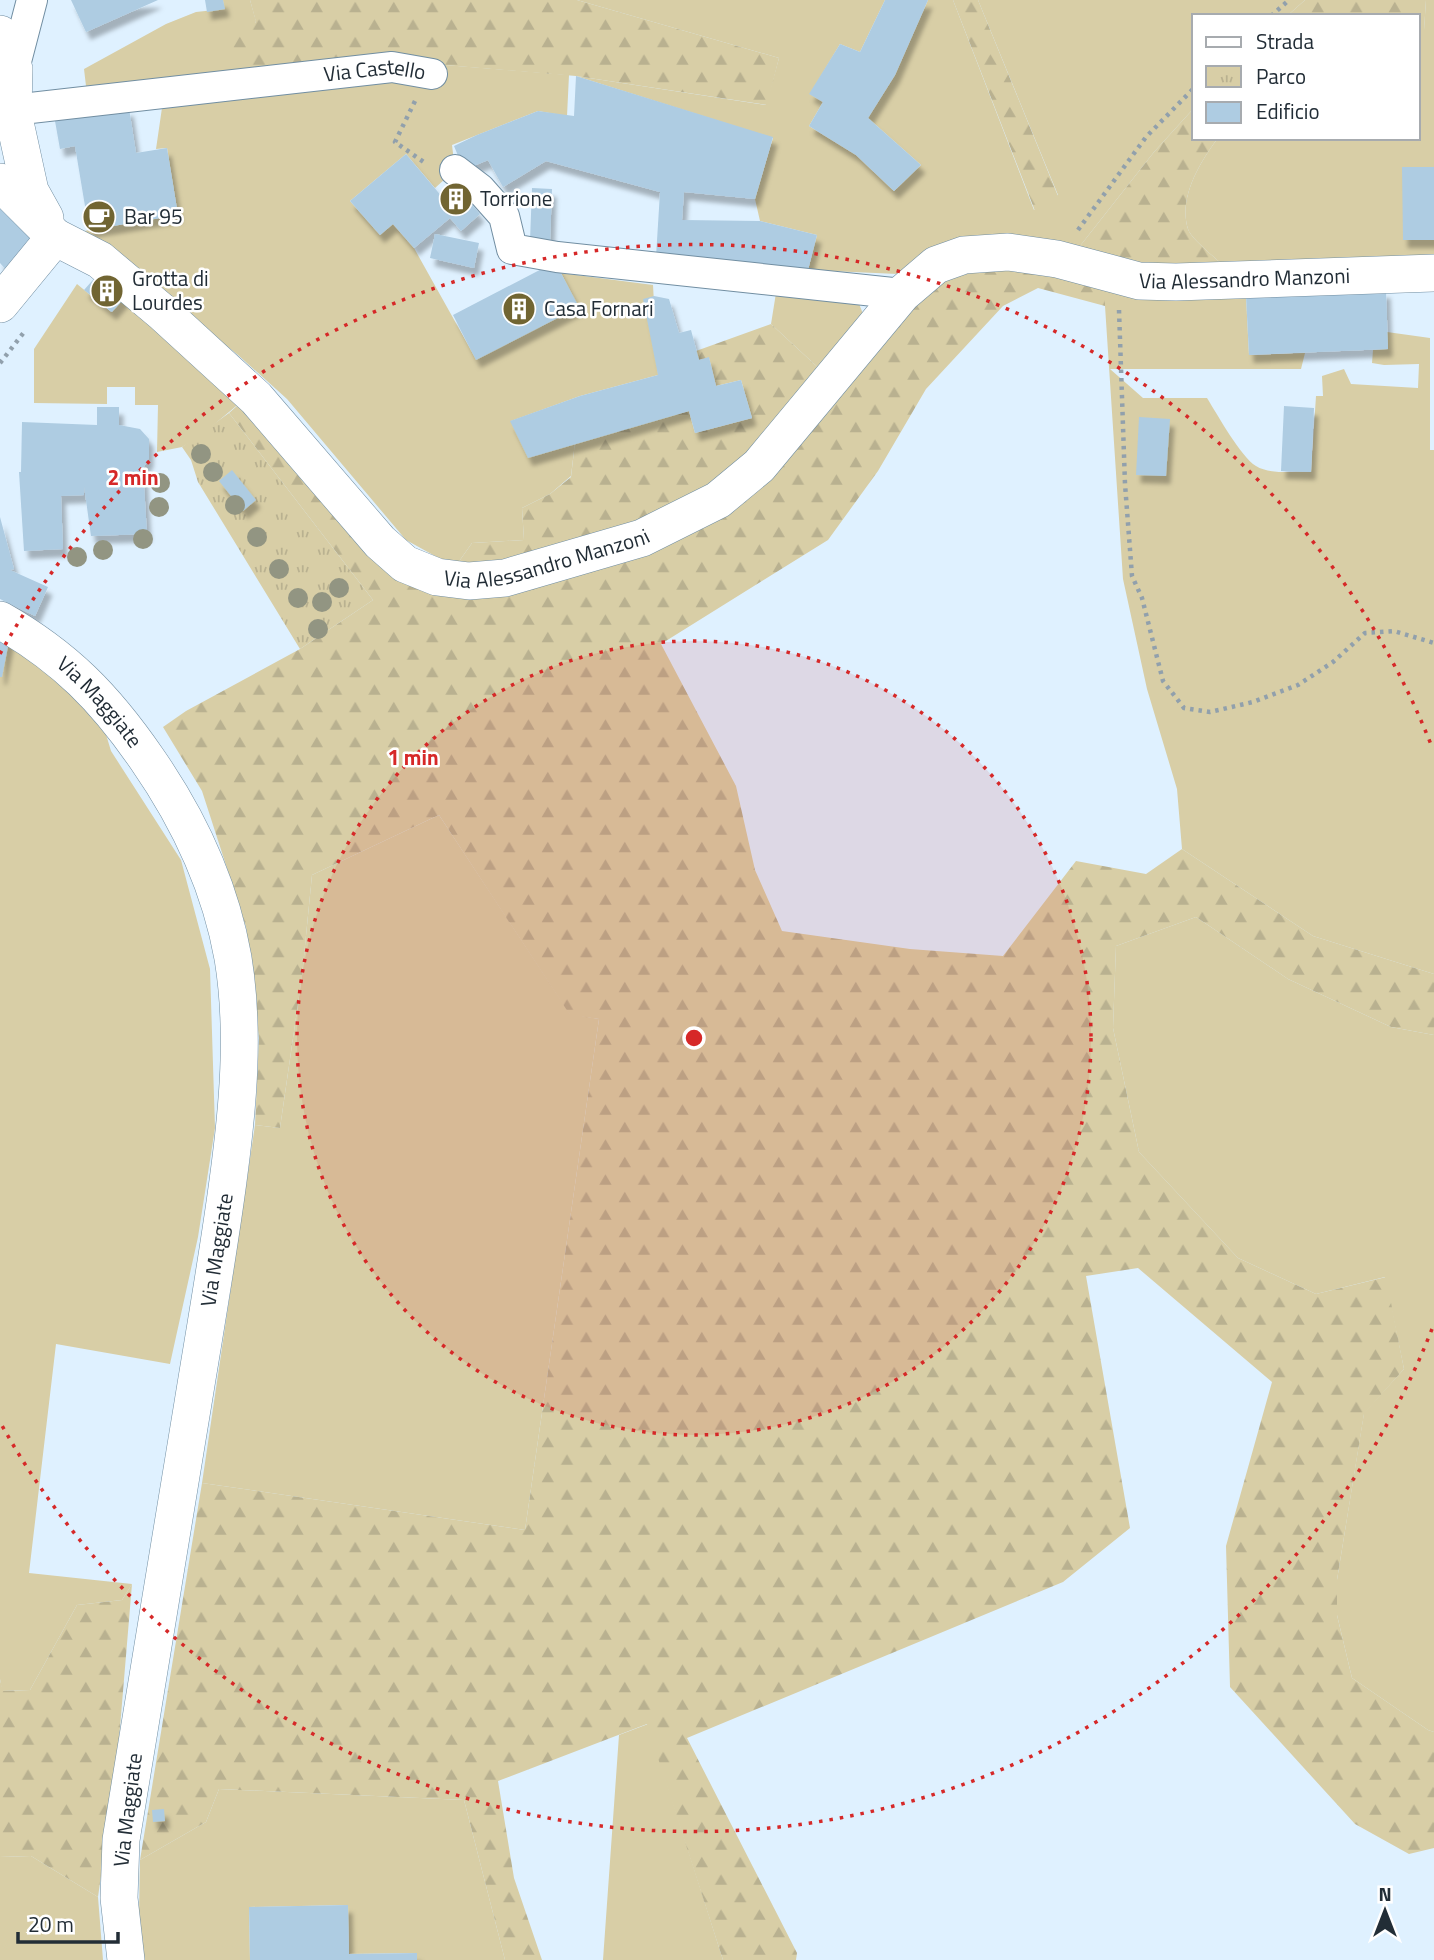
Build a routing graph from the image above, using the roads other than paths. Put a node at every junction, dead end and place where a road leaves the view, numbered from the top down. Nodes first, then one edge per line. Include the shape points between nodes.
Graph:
1 (32, 0) edge
2 (0, 34) edge
3 (432, 74) road end
4 (9, 110) edge
5 (455, 170) road end
6 (0, 182) edge
7 (55, 237) junction
8 (1434, 273) edge
9 (902, 294) junction
10 (0, 304) edge
11 (0, 620) edge
12 (126, 1960) edge

1 - 4 street
2 - 4 street
3 - 4 street, Via Castello via 392,67
4 - 7 street via 30,191
5 - 9 street via 504,216 512,249
6 - 7 street, Via Alessandro Manzoni
7 - 9 street, Via Alessandro Manzoni via 100,260 256,398 380,542 405,564 437,577 469,581 505,578 642,538 718,500 759,466
7 - 10 street
8 - 9 street, Via Alessandro Manzoni via 1139,281 1057,259 1009,252 964,255 936,265
11 - 12 street, Via Maggiate via 65,663 108,706 173,797 219,902 239,1018 239,1076 221,1232 121,1840 119,1898

